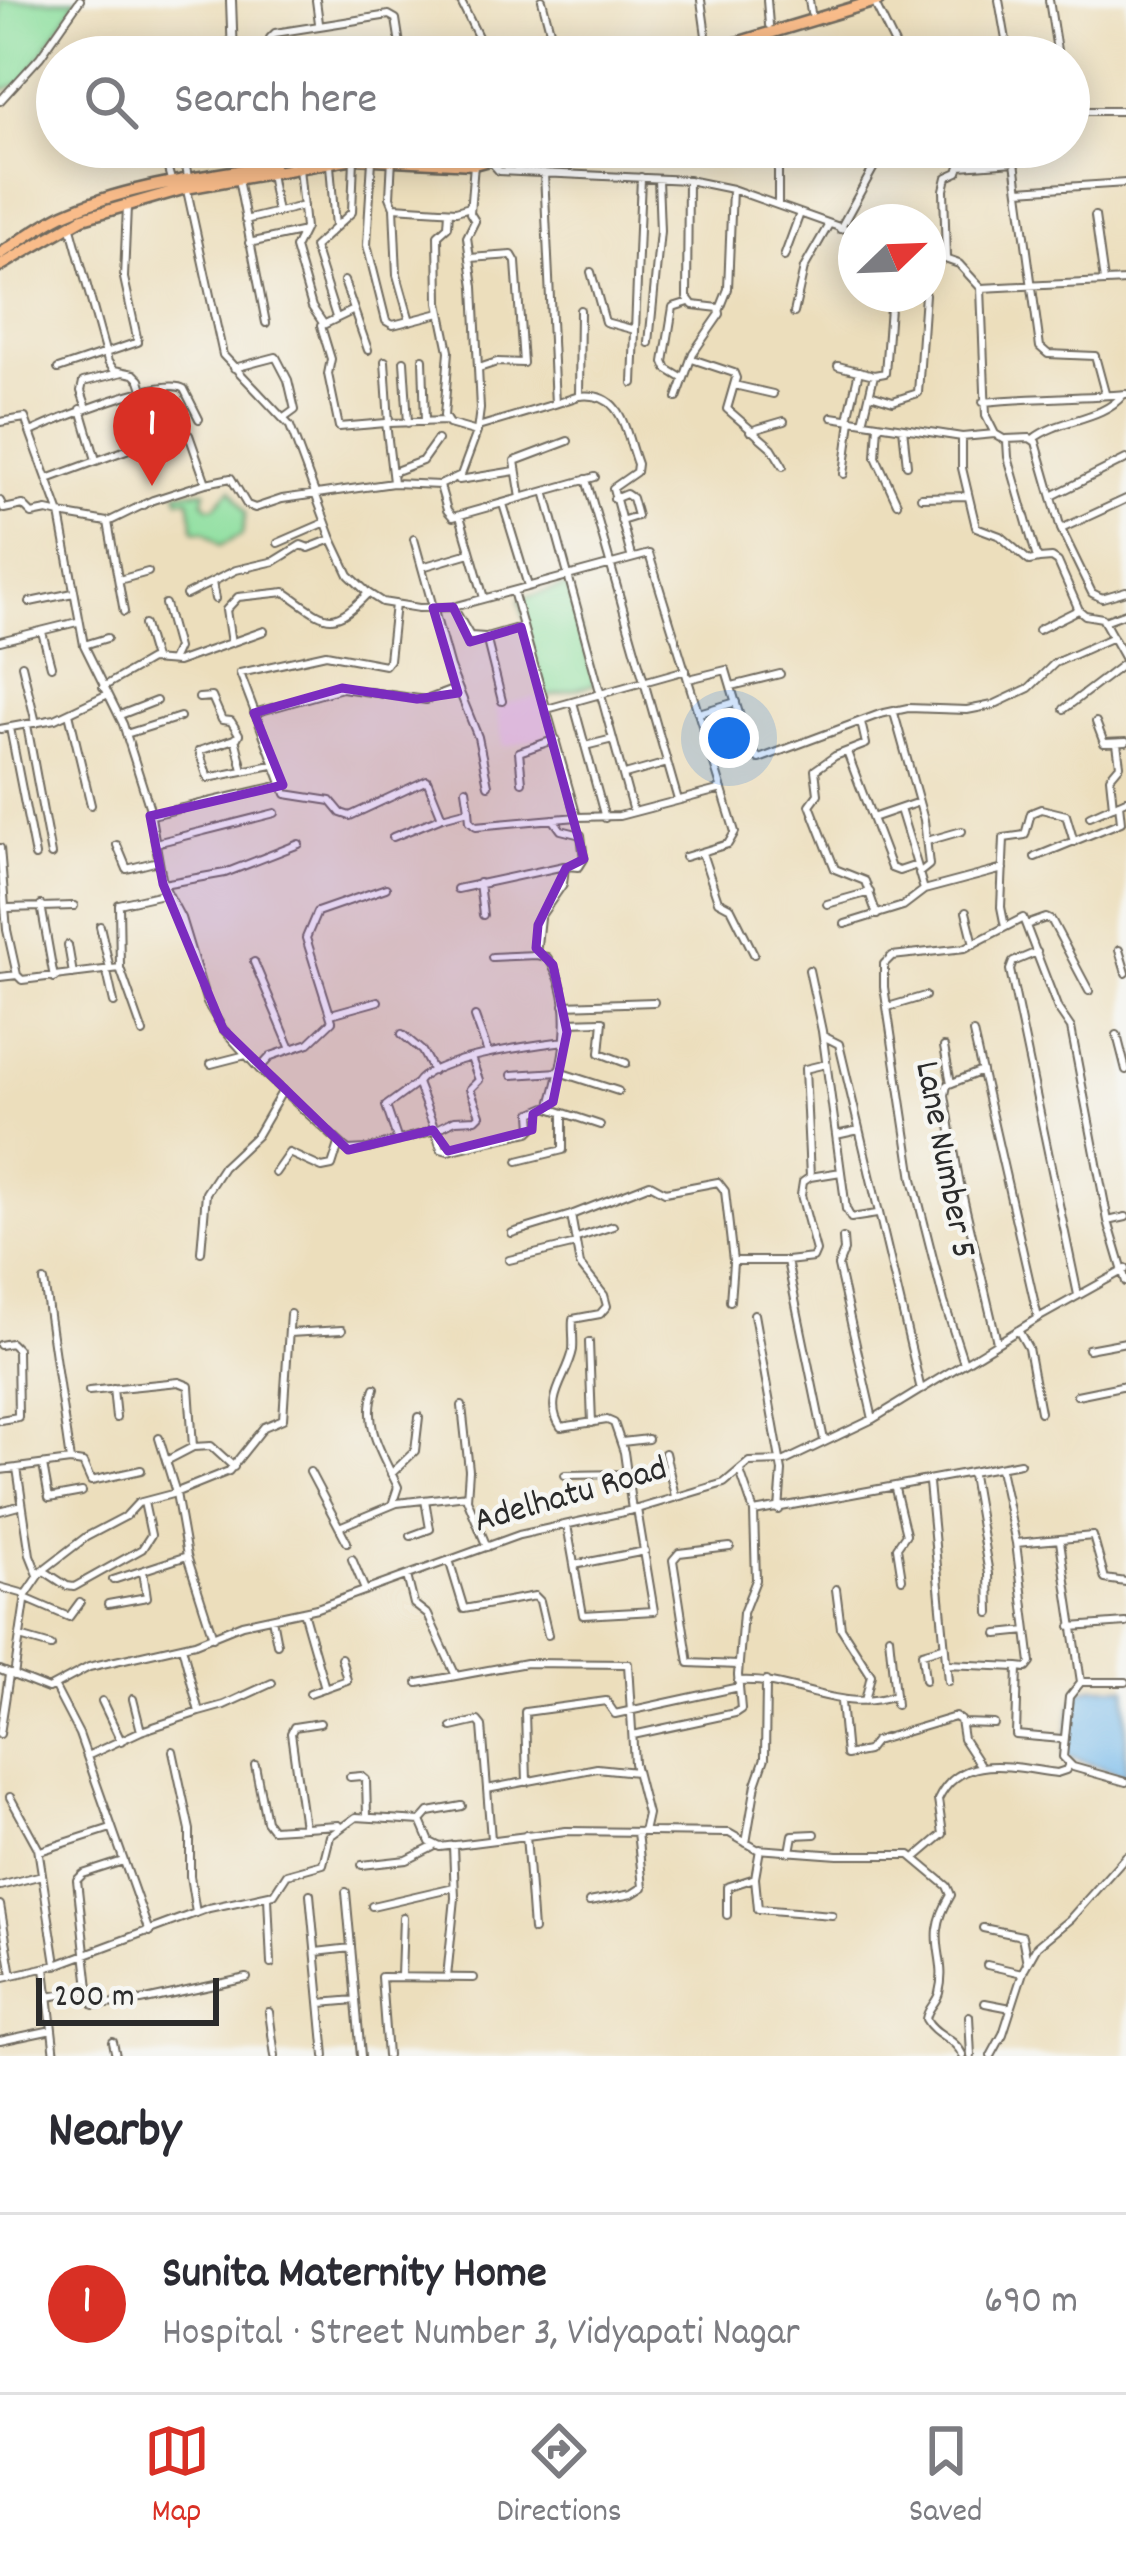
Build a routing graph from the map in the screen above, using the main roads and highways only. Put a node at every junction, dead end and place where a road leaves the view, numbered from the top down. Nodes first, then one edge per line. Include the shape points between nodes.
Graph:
1 (854, 0) edge
2 (876, 1) edge
3 (810, 7) edge
4 (830, 11) junction
5 (739, 36) edge
6 (745, 36) edge
7 (280, 168) edge
8 (285, 168) edge
9 (246, 175) junction
10 (183, 183) junction
11 (0, 254) edge
12 (0, 266) edge

1 - 4 main road
2 - 4 main road
3 - 4 main road
3 - 5 main road
4 - 6 main road
7 - 9 main road
8 - 9 main road
9 - 10 main road
10 - 11 main road via 75,209
10 - 12 main road via 70,223

